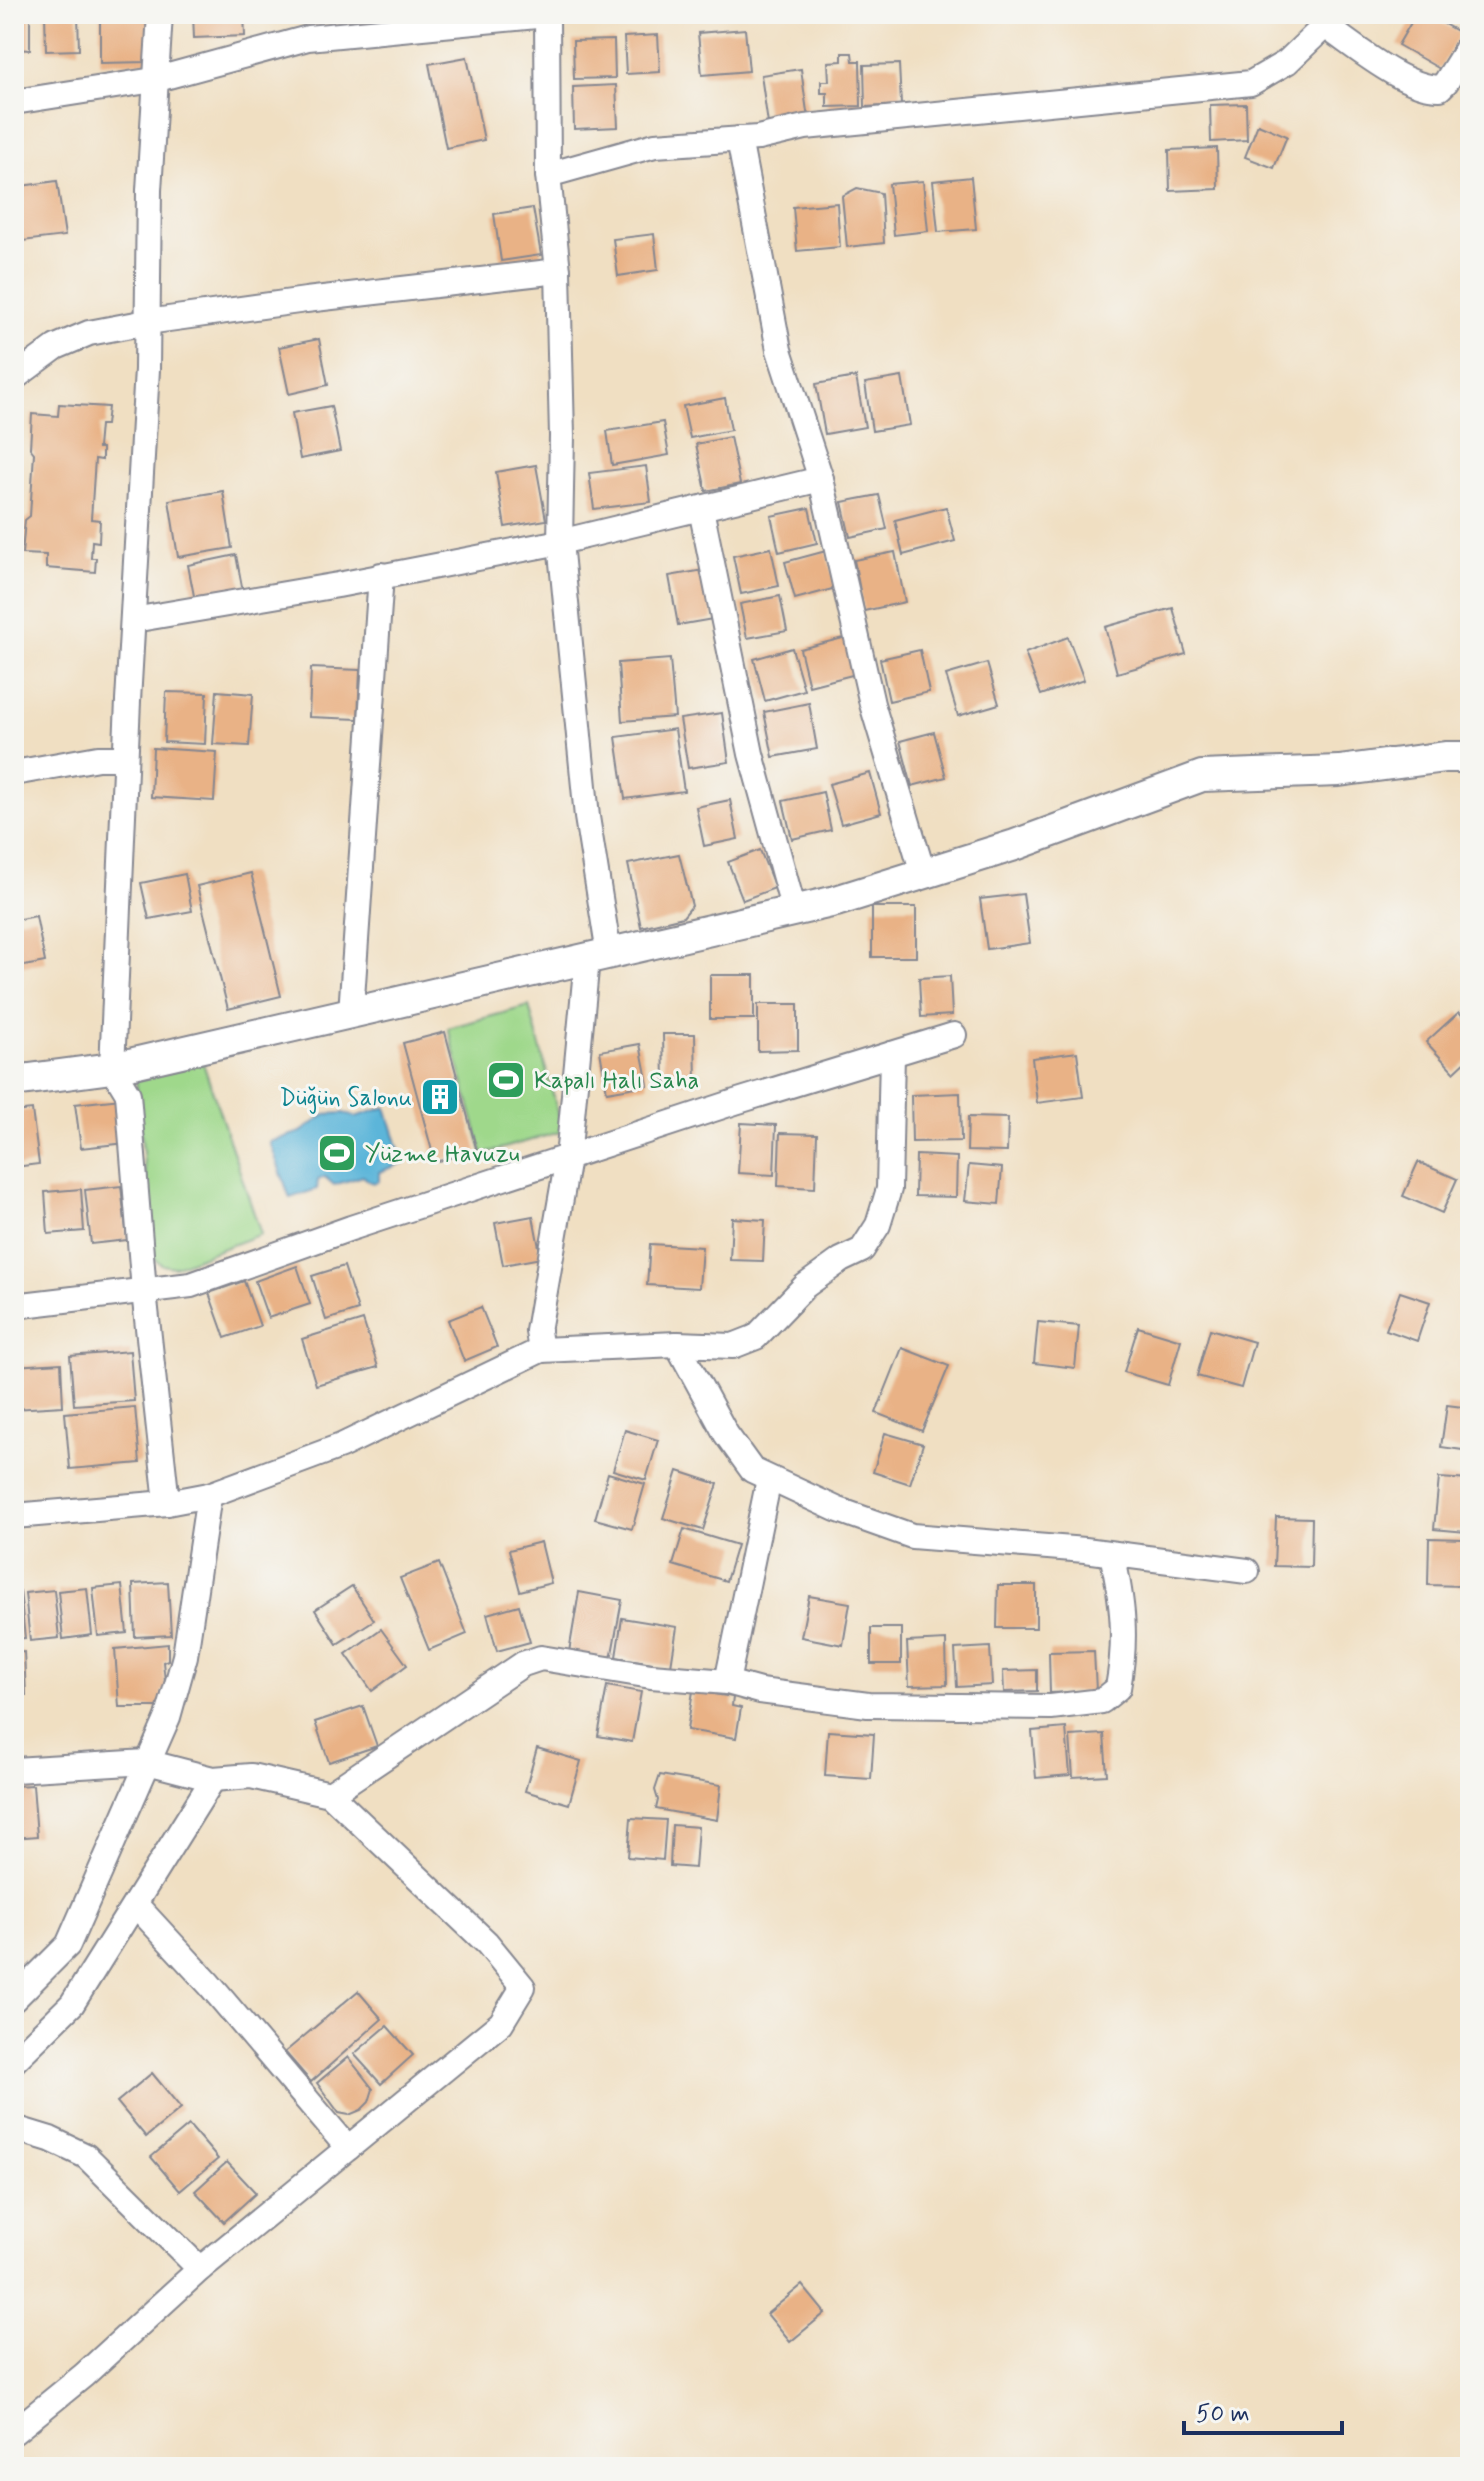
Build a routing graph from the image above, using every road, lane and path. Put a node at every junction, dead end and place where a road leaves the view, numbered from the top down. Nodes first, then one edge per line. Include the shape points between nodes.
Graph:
1 (160, 14) edge
2 (547, 15) edge
3 (1331, 20) edge
4 (1470, 44) edge
5 (154, 80) junction
6 (14, 102) edge
7 (739, 139) junction
8 (548, 175) junction
9 (558, 271) junction
10 (147, 322) junction
11 (14, 378) edge
12 (821, 479) junction
13 (701, 509) junction
14 (560, 542) junction
15 (381, 575) junction
16 (133, 620) junction
17 (1470, 757) edge
18 (125, 758) junction
19 (14, 773) edge
20 (923, 873) junction
21 (794, 911) junction
22 (598, 956) junction
23 (351, 1013) junction
24 (954, 1035) dead end
25 (892, 1054) junction
26 (112, 1068) junction
27 (14, 1081) edge
28 (568, 1158) junction
29 (144, 1291) junction
30 (14, 1306) edge
31 (677, 1344) junction
32 (541, 1350) junction
33 (769, 1479) junction
34 (209, 1495) junction
35 (167, 1503) junction
36 (14, 1516) edge
37 (1112, 1554) junction
38 (1247, 1571) dead end
39 (727, 1682) junction
40 (147, 1762) junction
41 (14, 1770) edge
42 (213, 1779) junction
43 (330, 1794) junction
44 (135, 1904) junction
45 (14, 1999) edge
46 (14, 2061) edge
47 (14, 2128) edge
48 (348, 2148) junction
49 (200, 2269) junction
50 (14, 2432) edge

1 - 5 street
2 - 5 street via 308,38
2 - 8 street
3 - 4 street via 1404,79 1432,88 1446,82
3 - 7 street via 1287,62 1251,83 805,127
5 - 6 street
5 - 10 street
7 - 8 street via 655,145
7 - 12 street via 779,350
8 - 9 street
9 - 10 street
9 - 14 street
10 - 11 street via 78,337
10 - 16 street
12 - 13 street
12 - 20 street via 872,704
13 - 14 street
13 - 21 street via 751,754
14 - 15 street
14 - 22 street
15 - 16 street
15 - 23 street
16 - 18 street
17 - 20 street via 1339,771 1202,776
18 - 19 street
18 - 26 street
20 - 21 street
21 - 22 street
22 - 23 street
22 - 28 street
23 - 26 street
24 - 25 street
25 - 28 street
25 - 31 street via 889,1189 878,1225 862,1250 805,1286 756,1337 733,1346
26 - 27 street
26 - 29 street via 128,1094
28 - 29 street via 191,1285
28 - 32 street via 538,1331
29 - 30 street
29 - 35 street
31 - 32 street
31 - 33 street via 726,1434 752,1470
32 - 34 street via 341,1446
33 - 37 street via 912,1536
33 - 39 street
34 - 35 street
34 - 40 street via 185,1656 168,1717
35 - 36 street
37 - 38 street
37 - 39 street via 1123,1606 1124,1657 1118,1688 1102,1701 1051,1707 868,1705
39 - 43 street via 541,1658 523,1664
40 - 41 street
40 - 42 street
40 - 45 street via 68,1945
42 - 43 street via 251,1776
42 - 44 street
43 - 48 street via 487,1943 523,1987 501,2023
44 - 46 street via 72,2004
44 - 48 street
47 - 49 street via 86,2156
48 - 49 street
49 - 50 street

